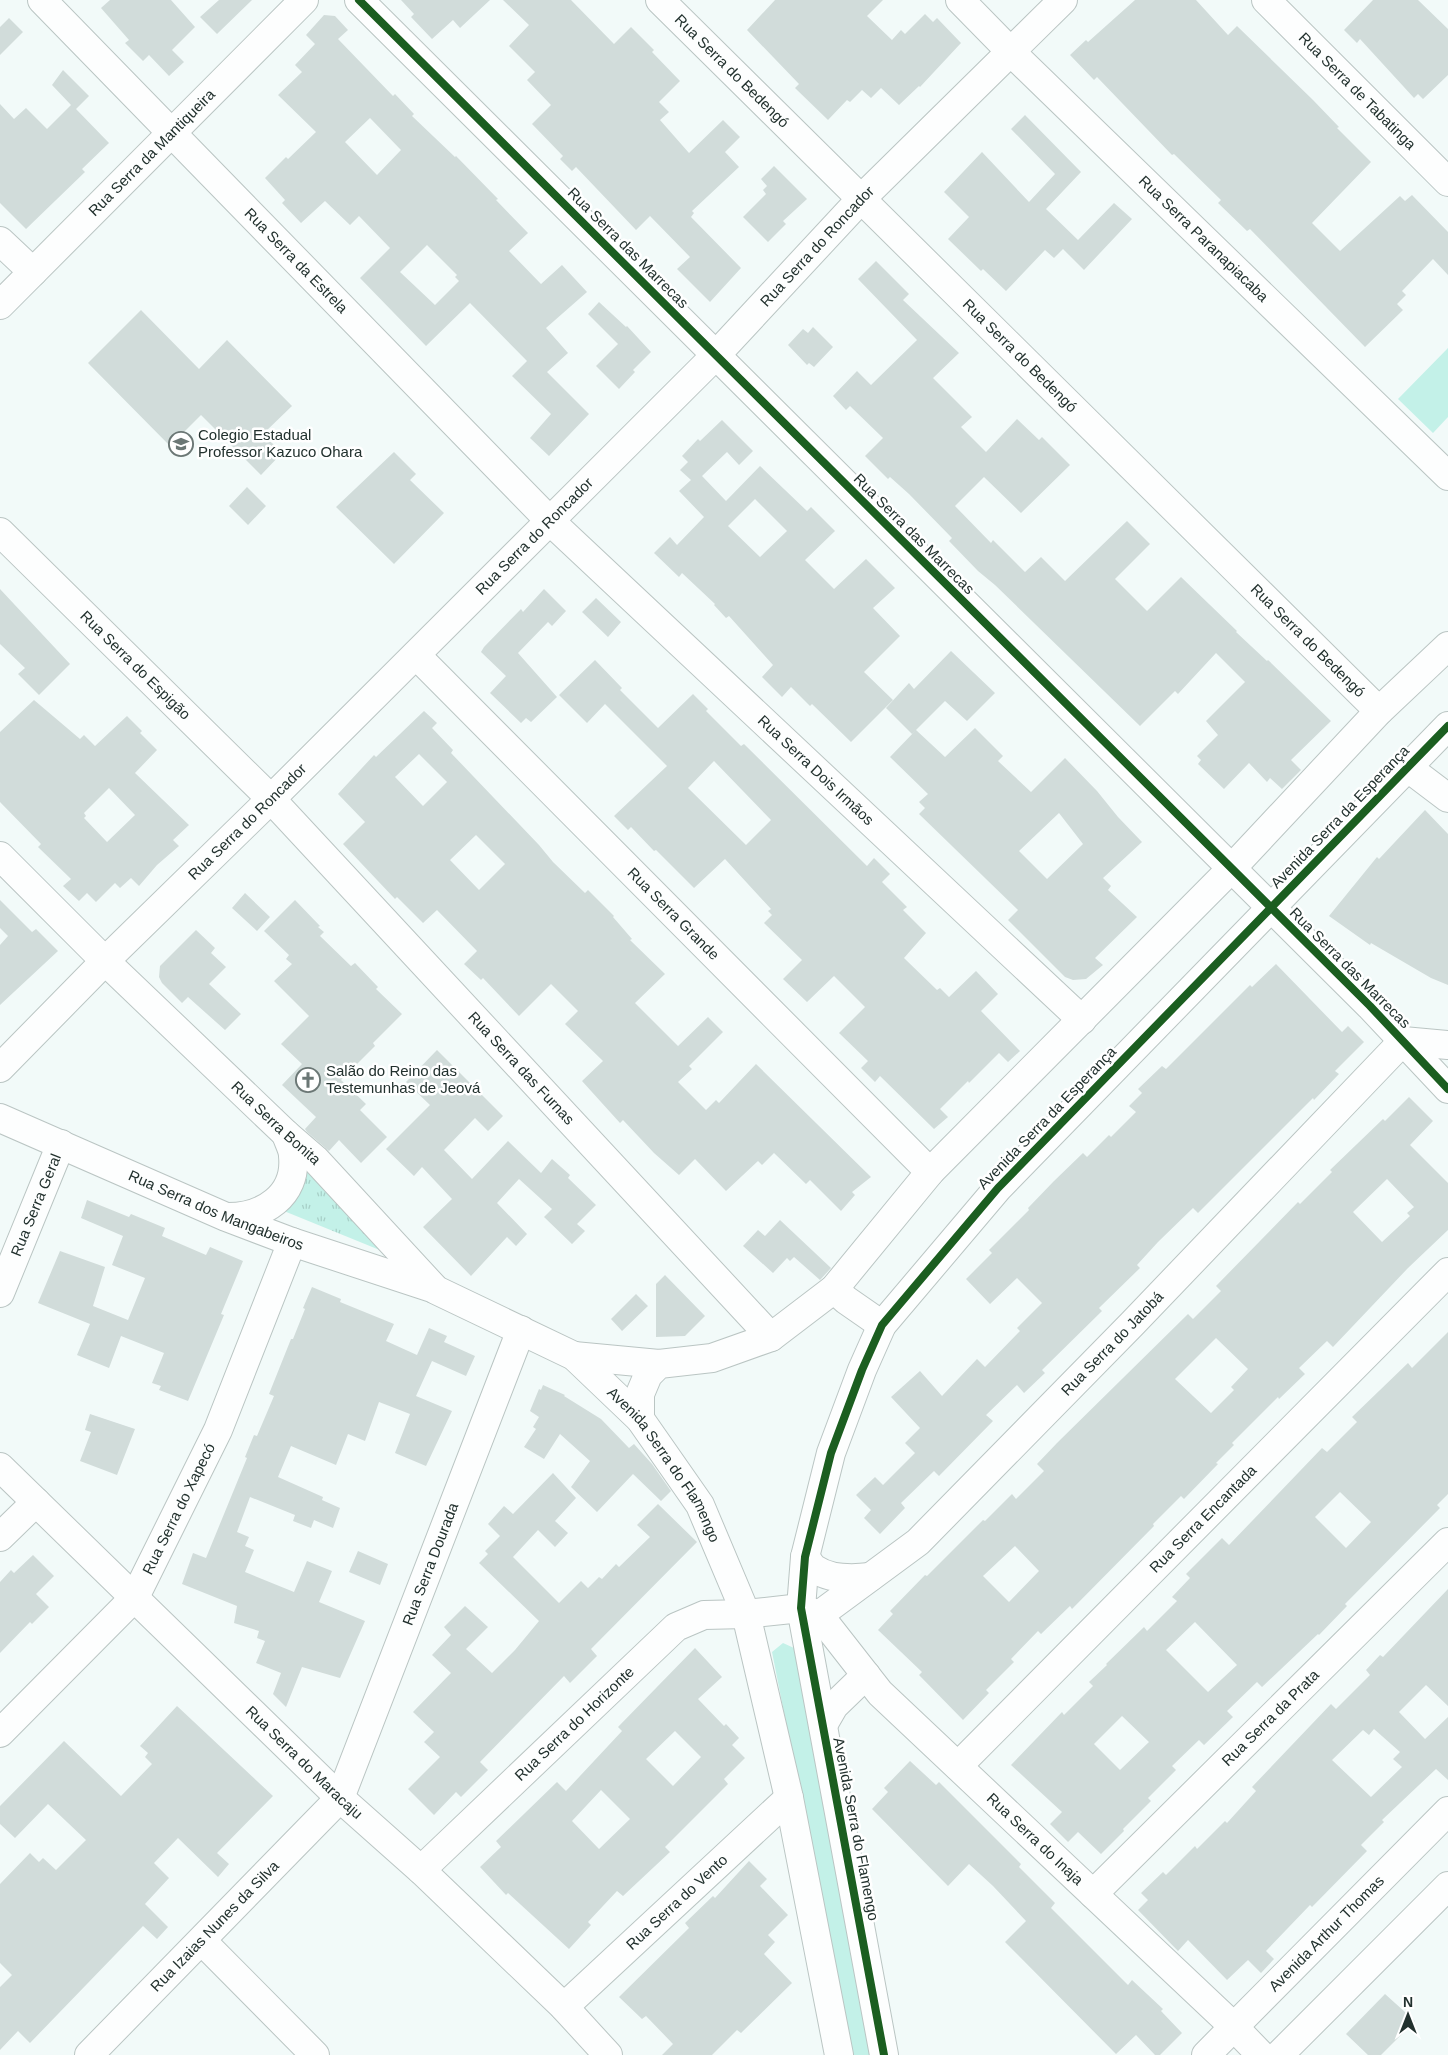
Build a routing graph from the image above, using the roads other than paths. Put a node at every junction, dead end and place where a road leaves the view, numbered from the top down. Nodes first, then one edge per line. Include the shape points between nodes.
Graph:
1 (42, 0) edge
2 (304, 0) edge
3 (360, 0) edge
4 (660, 0) edge
5 (960, 0) edge
6 (1063, 0) edge
7 (1266, 0) edge
8 (1010, 52) junction
9 (172, 133) junction
10 (1448, 182) edge
11 (861, 199) junction
12 (0, 241) edge
13 (33, 272) junction
14 (0, 305) edge
15 (716, 355) junction
16 (1448, 476) edge
17 (549, 520) junction
18 (0, 532) edge
19 (1448, 646) edge
20 (416, 655) junction
21 (1379, 711) junction
22 (1448, 726) edge
23 (1408, 767) junction
24 (1448, 798) edge
25 (271, 799) junction
26 (0, 856) edge
27 (1232, 869) junction
28 (1271, 908) junction
29 (105, 961) junction
30 (1082, 1020) junction
31 (1403, 1041) junction
32 (1448, 1045) edge
33 (0, 1068) edge
34 (1448, 1089) edge
35 (0, 1118) edge
36 (286, 1134) junction
37 (61, 1144) junction
38 (930, 1172) junction
39 (226, 1217) junction
40 (292, 1242) junction
41 (1448, 1272) edge
42 (834, 1289) junction
43 (436, 1290) junction
44 (0, 1293) edge
45 (882, 1325) junction
46 (521, 1330) junction
47 (771, 1337) junction
48 (574, 1356) junction
49 (659, 1364) junction
50 (640, 1419) junction
51 (0, 1468) edge
52 (36, 1502) junction
53 (0, 1536) edge
54 (1448, 1542) edge
55 (805, 1556) junction
56 (870, 1577) junction
57 (135, 1598) junction
58 (810, 1611) junction
59 (746, 1614) junction
60 (866, 1675) junction
61 (823, 1726) junction
62 (0, 1733) edge
63 (958, 1766) junction
64 (340, 1798) junction
65 (789, 1798) junction
66 (1448, 1811) edge
67 (421, 1870) junction
68 (1448, 1886) edge
69 (1093, 1894) junction
70 (202, 1941) junction
71 (564, 2007) junction
72 (1234, 2026) junction
73 (90, 2055) edge
74 (315, 2055) edge
75 (608, 2055) edge
76 (839, 2055) edge
77 (884, 2055) edge
78 (1206, 2055) edge
79 (1261, 2055) edge
80 (1279, 2055) edge

1 - 9 street, Rua Serra da Estrela
2 - 9 street, Rua Serra da Mantiqueira
3 - 15 street, Rua Serra das Marrecas
4 - 11 street, Rua Serra do Bedengó
5 - 8 street, Rua Serra Paranapiacaba
6 - 8 street, Rua Serra do Roncador
7 - 10 street, Rua Serra de Tabatinga
8 - 11 street, Rua Serra do Roncador
8 - 16 street, Rua Serra Paranapiacaba
9 - 13 street, Rua Serra da Mantiqueira
9 - 17 street, Rua Serra da Estrela
11 - 15 street, Rua Serra do Roncador
11 - 21 street, Rua Serra do Bedengó
12 - 13 street
13 - 14 street, Rua Serra da Mantiqueira
15 - 17 street, Rua Serra do Roncador
15 - 27 street, Rua Serra das Marrecas
17 - 20 street, Rua Serra do Roncador
17 - 30 street, Rua Serra Dois Irmãos
18 - 25 street, Rua Serra do Espigão
19 - 21 street
20 - 25 street, Rua Serra do Roncador
20 - 38 street, Rua Serra Grande
21 - 27 street
22 - 23 street, Avenida Serra da Esperança
23 - 24 street
23 - 28 street, Avenida Serra da Esperança
25 - 29 street, Rua Serra do Roncador
25 - 47 street, Rua Serra das Furnas
26 - 29 street, Rua Serra Bonita
27 - 28 street, Rua Serra das Marrecas
27 - 30 street
28 - 31 street, Rua Serra das Marrecas
28 - 45 street, Avenida Serra da Esperança via 998,1188
29 - 33 street, Rua Serra do Roncador
29 - 36 street, Rua Serra Bonita
30 - 38 street
31 - 32 street
31 - 34 street, Rua Serra das Marrecas
31 - 56 street, Rua Serra do Jatobá via 1126,1331 925,1535
35 - 37 street, Rua Serra dos Mangabeiros
36 - 39 street via 293,1156 288,1186 273,1205 259,1213
36 - 43 street, Rua Serra Bonita via 315,1159
37 - 39 street, Rua Serra dos Mangabeiros
37 - 44 street, Rua Serra Geral
38 - 42 street
39 - 40 street, Rua Serra dos Mangabeiros
40 - 43 street, Rua Serra dos Mangabeiros
40 - 57 street, Rua Serra do Xapecó via 218,1430
41 - 63 street, Rua Serra Encantada
42 - 45 street
42 - 47 street
43 - 46 street, Rua Serra Bonita
45 - 55 street, Avenida Serra da Esperança via 832,1453
46 - 48 street, Rua Serra Bonita
46 - 64 street, Rua Serra Dourada
47 - 49 street via 712,1358
48 - 49 street
48 - 50 street, Avenida Serra do Flamengo
49 - 50 street via 648,1375 640,1394
50 - 59 street, Avenida Serra do Flamengo via 700,1505
51 - 52 street, Rua Serra do Maracaju
52 - 53 street
52 - 57 street, Rua Serra do Maracaju
54 - 69 street, Rua Serra da Prata
55 - 56 street via 814,1569 832,1576 850,1579
55 - 58 street, Avenida Serra da Esperança
56 - 58 street, Rua Serra do Jatobá
57 - 62 street, Rua Serra do Xapecó
57 - 64 street, Rua Serra do Maracaju
58 - 59 street, Rua Serra do Horizonte
58 - 60 street, Rua Serra do Inaja
58 - 61 street, Avenida Serra do Flamengo
59 - 65 street, Avenida Serra do Flamengo
59 - 67 street, Rua Serra do Horizonte via 704,1615 676,1627
60 - 61 street via 834,1706
60 - 63 street, Rua Serra do Inaja via 880,1693
61 - 77 street, Avenida Serra do Flamengo
63 - 69 street, Rua Serra do Inaja
64 - 67 street, Rua Serra do Maracaju
64 - 70 street, Rua Izaias Nunes da Silva
65 - 71 street, Rua Serra do Vento
65 - 76 street, Avenida Serra do Flamengo
66 - 72 street, Avenida Arthur Thomas
67 - 71 street, Rua Serra do Maracaju
68 - 80 street
69 - 72 street, Rua Serra do Inaja
70 - 73 street, Rua Izaias Nunes da Silva
70 - 74 street
71 - 75 street, Rua Serra do Maracaju
72 - 78 street, Avenida Arthur Thomas
72 - 79 street, Rua Serra do Inaja

